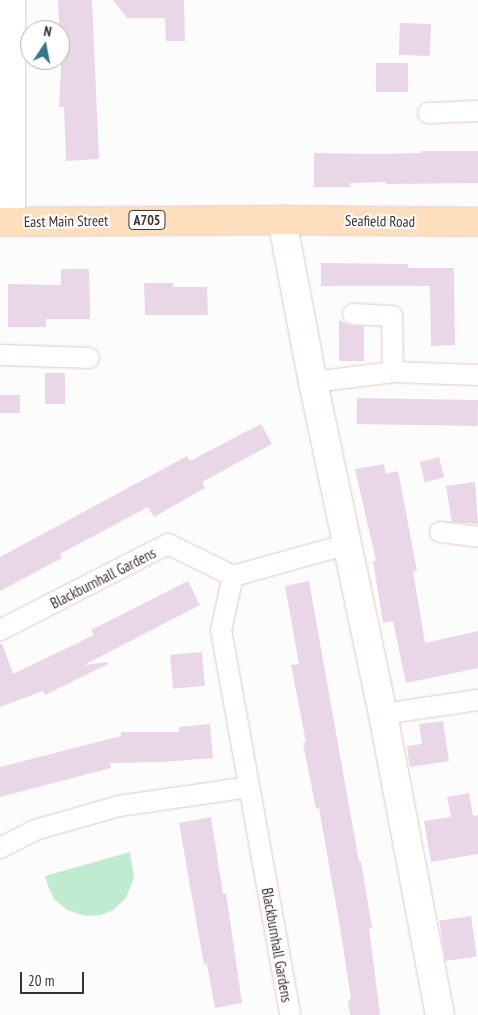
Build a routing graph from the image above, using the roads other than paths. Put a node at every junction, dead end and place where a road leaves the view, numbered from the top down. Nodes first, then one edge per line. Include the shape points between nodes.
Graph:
1 (11, 0) edge
2 (478, 111) edge
3 (428, 113) dead end
4 (282, 220) junction
5 (6, 221) edge
6 (478, 222) edge
7 (354, 314) dead end
8 (0, 355) edge
9 (89, 358) dead end
10 (393, 372) junction
11 (478, 375) edge
12 (313, 382) junction
13 (440, 532) dead end
14 (478, 537) edge
15 (348, 544) junction
16 (233, 576) junction
17 (0, 630) edge
18 (478, 700) edge
19 (383, 714) junction
20 (249, 786) junction
21 (0, 848) edge
22 (290, 1015) edge
23 (440, 1015) edge

1 - 5 street
2 - 3 street
4 - 5 main road, East Main Street / A705
4 - 6 main road, Seafield Road / A705
4 - 12 street
7 - 10 street via 392,316
8 - 9 street
10 - 11 street
10 - 12 street
12 - 15 street
13 - 14 street
15 - 16 street
15 - 19 street
16 - 17 street, Blackburnhall Gardens via 168,544
16 - 20 street, Blackburnhall Gardens via 222,630
18 - 19 street
19 - 23 street
20 - 21 street via 119,806 35,830
20 - 22 street, Blackburnhall Gardens

